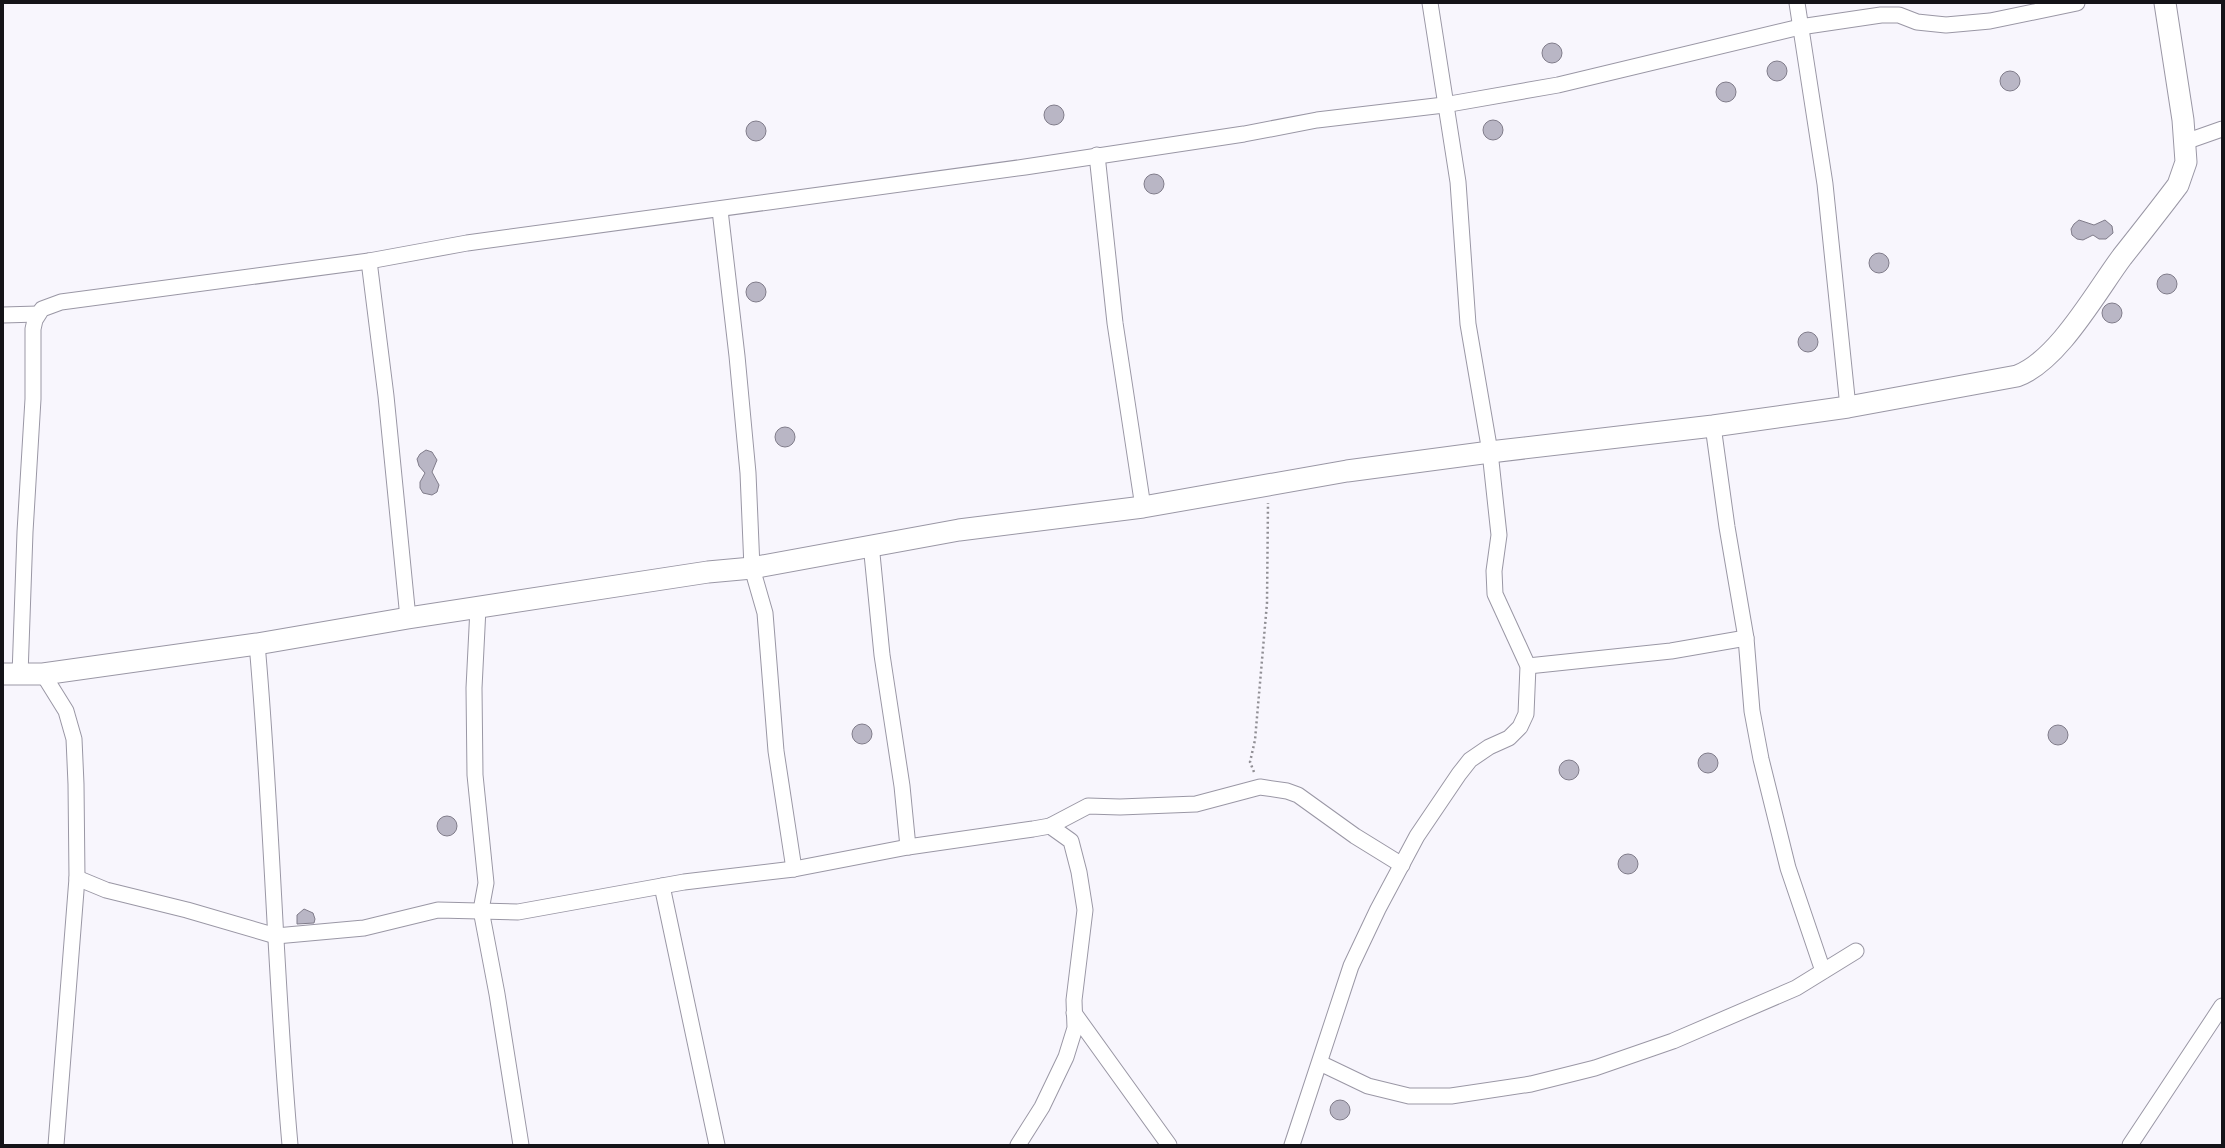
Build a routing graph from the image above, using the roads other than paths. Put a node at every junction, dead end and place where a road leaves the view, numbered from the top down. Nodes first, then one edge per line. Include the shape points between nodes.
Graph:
1 (1430, 3) edge
2 (1797, 3) edge
3 (2077, 3) edge
4 (2165, 3) edge
5 (1800, 26) junction
6 (1444, 105) junction
7 (2222, 129) edge
8 (2184, 142) junction
9 (1096, 155) junction
10 (720, 210) junction
11 (369, 261) junction
12 (38, 314) junction
13 (3, 315) edge
14 (1848, 407) junction
15 (1713, 426) junction
16 (1490, 452) junction
17 (1143, 507) junction
18 (871, 544) junction
19 (752, 568) junction
20 (478, 608) junction
21 (408, 618) junction
22 (1746, 638) junction
23 (257, 644) junction
24 (1528, 666) junction
25 (12, 674) edge
26 (43, 674) junction
27 (1050, 826) junction
28 (908, 848) junction
29 (1402, 865) junction
30 (794, 869) junction
31 (78, 878) junction
32 (662, 886) junction
33 (480, 910) junction
34 (276, 936) junction
35 (1856, 951) dead end
36 (1823, 971) junction
37 (2222, 1006) edge
38 (1074, 1012) junction
39 (1320, 1063) junction
40 (56, 1145) edge
41 (290, 1145) edge
42 (521, 1145) edge
43 (717, 1145) edge
44 (1018, 1145) edge
45 (1169, 1145) edge
46 (1292, 1145) edge
47 (2130, 1145) edge

1 - 6 street
2 - 5 street
3 - 5 street via 1990,21 1946,25 1917,22 1899,15 1880,15
4 - 8 street
5 - 6 street via 1558,85
5 - 14 street via 1825,184
6 - 9 street via 1317,120 1244,134
6 - 16 street via 1458,182 1468,324
7 - 8 street
8 - 14 street via 2186,162 2178,185 2065,336 2040,362 2016,376
9 - 10 street
9 - 17 street via 1115,323
10 - 11 street via 467,243
10 - 19 street via 748,473
11 - 12 street via 61,302 49,305
11 - 21 street via 386,396
12 - 13 street
12 - 25 street via 33,340 33,398 25,532
14 - 15 street
15 - 16 street
15 - 22 street
16 - 17 street via 1268,484
16 - 24 street via 1499,535 1494,571 1496,594
17 - 18 street via 959,530
18 - 19 street
18 - 28 street via 882,655 902,786
19 - 20 street via 708,572
19 - 30 street via 765,613 776,751
20 - 21 street
20 - 33 street via 474,688 476,775 486,883
21 - 23 street
22 - 24 street via 1671,651
22 - 36 street via 1752,711 1761,759 1788,868
23 - 26 street
23 - 34 street via 266,741 267,800
24 - 29 street via 1526,714 1520,727 1509,738 1470,760 1417,836
25 - 26 street
26 - 31 street via 66,711 74,739
27 - 28 street
27 - 29 street via 1088,806 1120,808 1196,804 1260,787 1298,795 1355,836
27 - 38 street via 1071,840 1085,910
28 - 30 street
29 - 39 street via 1351,966
30 - 32 street
31 - 34 street via 106,890 188,910
31 - 40 street
32 - 33 street via 518,912
32 - 43 street
33 - 34 street via 438,910 364,928
33 - 42 street via 497,994
34 - 41 street via 280,1040
35 - 36 street
36 - 39 street via 1789,991 1673,1041 1595,1068 1531,1084 1451,1096 1409,1096 1368,1086
37 - 47 street
38 - 44 street via 1075,1028 1066,1057 1042,1107
38 - 45 street
39 - 46 street

